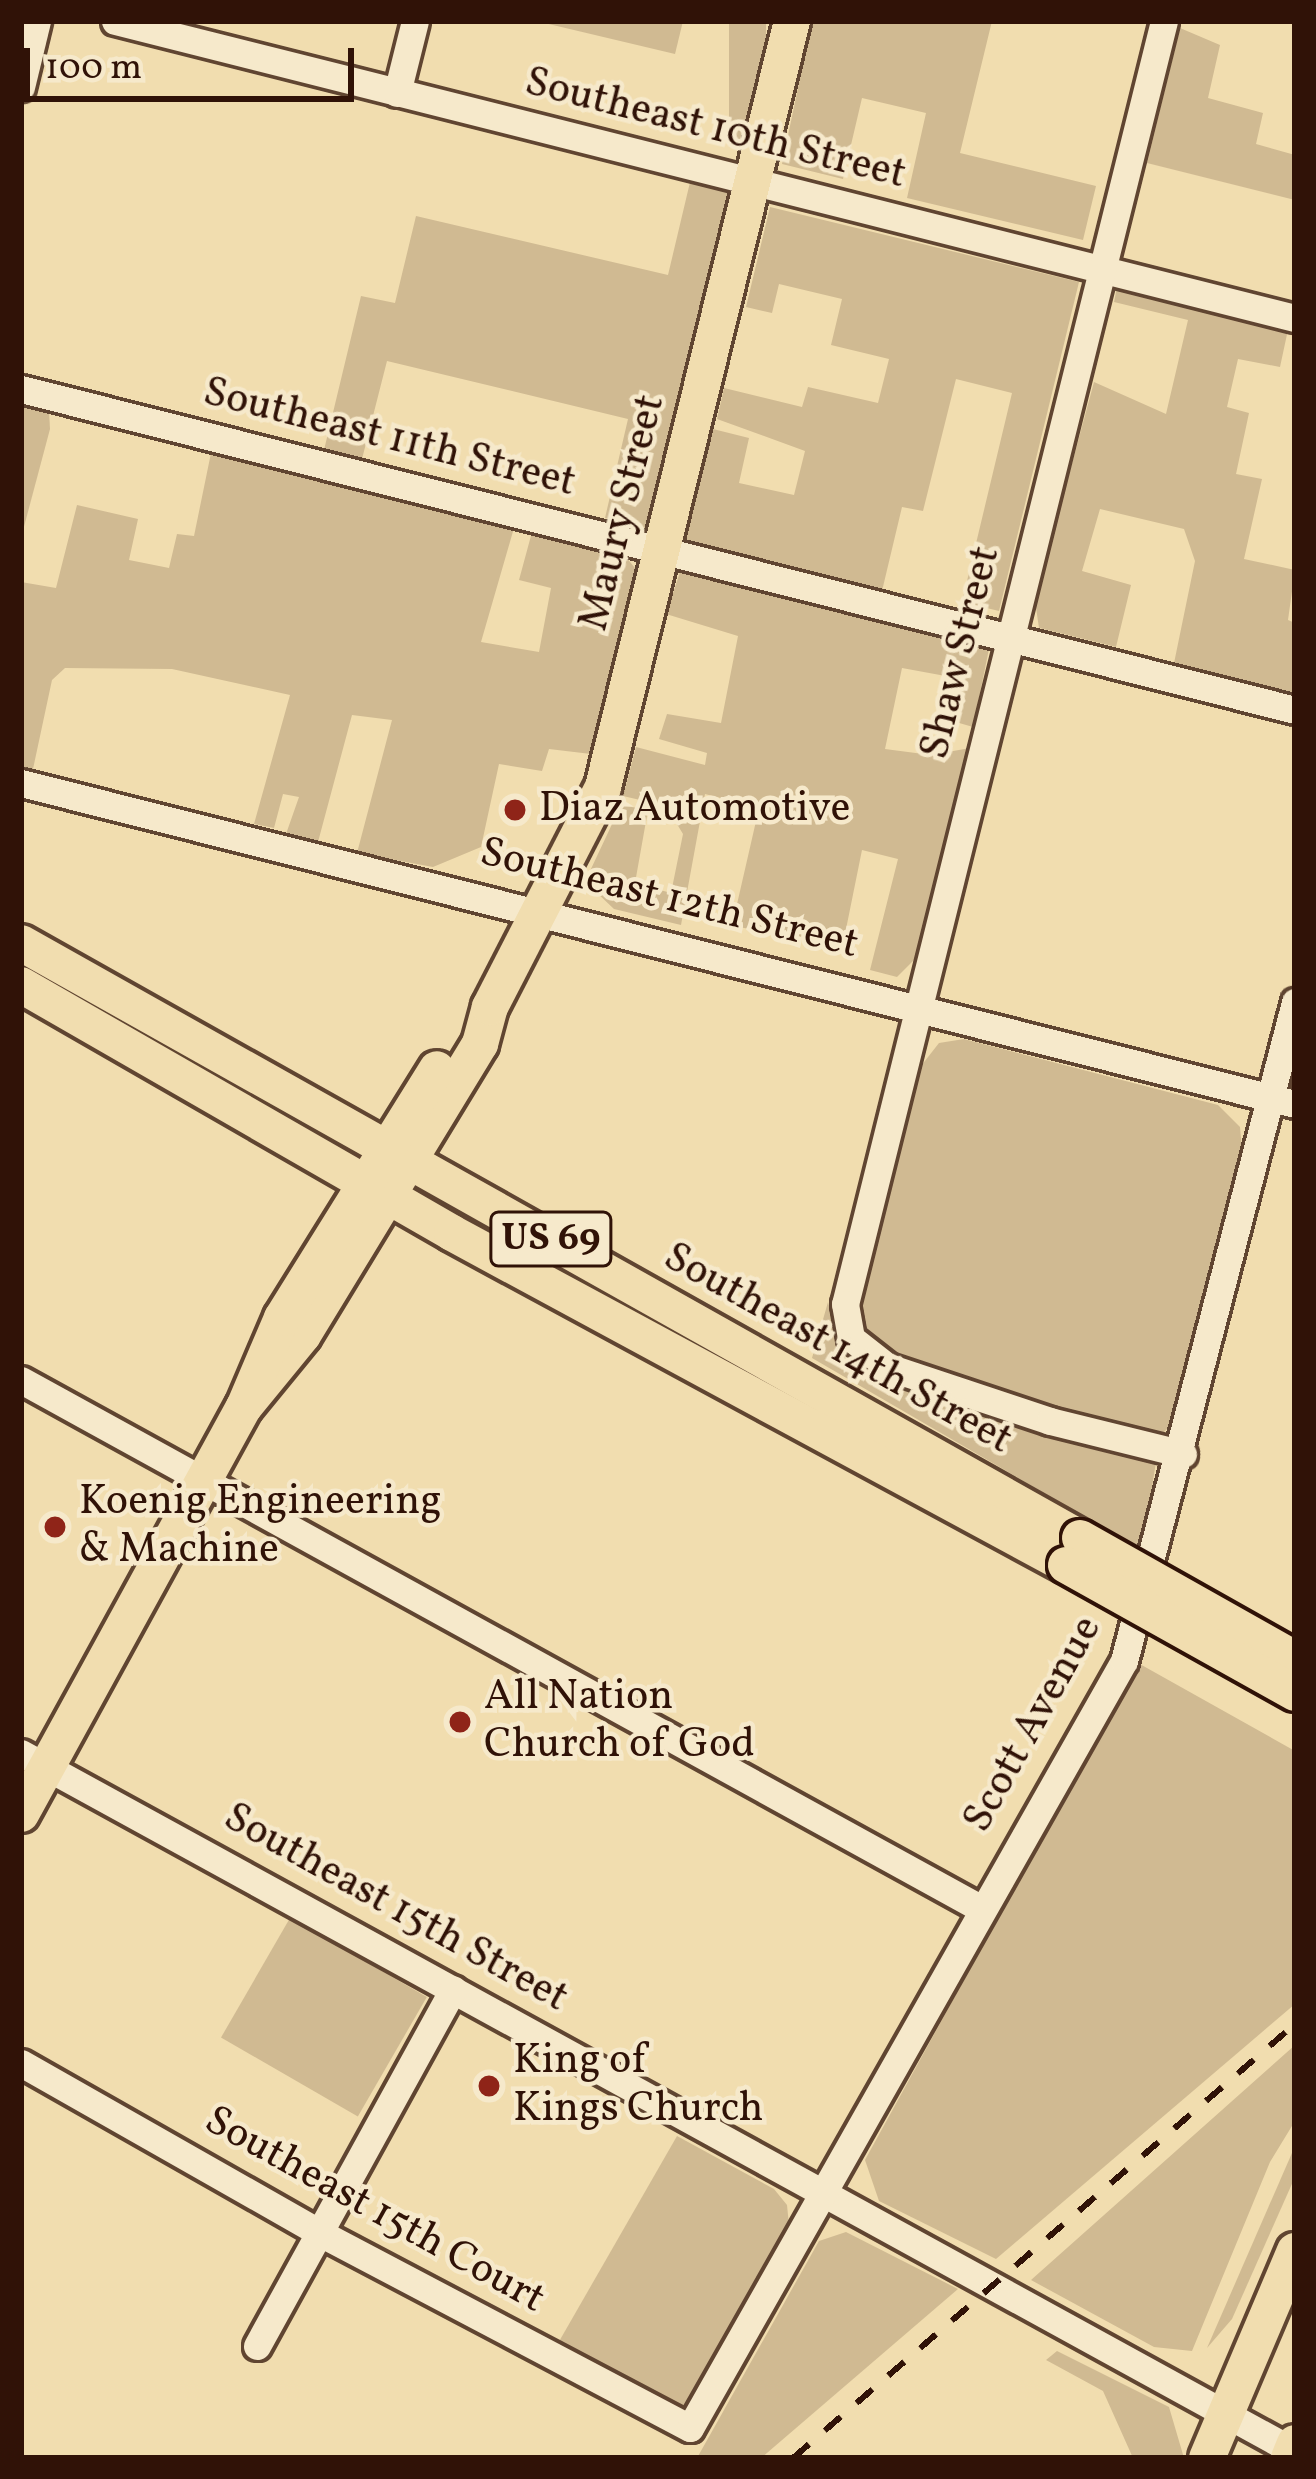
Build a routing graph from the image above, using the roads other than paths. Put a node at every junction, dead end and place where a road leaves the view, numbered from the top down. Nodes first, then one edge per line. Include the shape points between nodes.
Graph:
1 (37, 21) edge
2 (115, 21) edge
3 (415, 21) edge
4 (792, 21) edge
5 (1164, 21) edge
6 (21, 87) edge
7 (397, 93) junction
8 (753, 182) junction
9 (1100, 270) junction
10 (1295, 318) edge
11 (21, 389) edge
12 (662, 551) junction
13 (1009, 639) junction
14 (1295, 710) edge
15 (21, 783) edge
16 (540, 910) junction
17 (21, 943) edge
18 (21, 985) edge
19 (1295, 1002) edge
20 (919, 1007) junction
21 (1283, 1101) edge
22 (398, 1152) junction
23 (375, 1190) junction
24 (21, 1380) edge
25 (1183, 1454) junction
26 (203, 1480) junction
27 (1073, 1551) junction
28 (1295, 1659) edge
29 (1295, 1693) edge
30 (34, 1760) edge
31 (21, 1814) edge
32 (980, 1908) junction
33 (453, 1990) junction
34 (21, 2062) edge
35 (820, 2193) junction
36 (320, 2233) junction
37 (1295, 2251) edge
38 (256, 2346) dead end
39 (1225, 2413) junction
40 (690, 2428) joint
41 (1293, 2451) edge
42 (1207, 2458) edge

1 - 6 street
2 - 7 street, Southeast 10th Street
3 - 7 street
4 - 8 main road, Maury Street
5 - 9 street, Shaw Street
7 - 8 street, Southeast 10th Street
8 - 9 street, Southeast 10th Street
8 - 12 main road, Maury Street
9 - 10 street, Southeast 10th Street
9 - 13 street, Shaw Street
11 - 12 street, Southeast 11th Street
12 - 13 street, Southeast 11th Street
12 - 16 main road, Maury Street via 603,787
13 - 14 street, Southeast 11th Street
13 - 20 street, Shaw Street
15 - 16 street, Southeast 12th Street
16 - 20 street, Southeast 12th Street
16 - 22 main road, Maury Street via 490,1007 454,1044
17 - 22 main road, Southeast 14th Street / US 69
18 - 23 main road, Southeast 14th Street / US 69
19 - 21 street, Scott Avenue
20 - 21 street, Southeast 12th Street
20 - 25 street, Shaw Street via 845,1304 851,1338 887,1367 1049,1421
21 - 25 street, Scott Avenue
22 - 23 main road, Maury Street
22 - 27 main road, Southeast 14th Street / US 69
23 - 26 main road, Maury Street via 281,1318
23 - 27 main road, Southeast 14th Street / US 69
24 - 26 street
25 - 32 street, Scott Avenue via 1124,1661
26 - 30 main road, Maury Street
26 - 32 street
27 - 28 main road, Southeast 14th Street / US 69, bridge
27 - 29 main road, Southeast 14th Street / US 69, bridge
30 - 31 main road, Maury Street
30 - 33 street, Southeast 15th Street
32 - 35 street, Scott Avenue
33 - 35 street, Southeast 15th Street
33 - 36 street
34 - 36 street, Southeast 15th Court
35 - 39 street, Southeast 15th Street
35 - 40 street, Scott Avenue
36 - 38 street
36 - 40 street, Southeast 15th Court
37 - 39 main road
39 - 41 street, Southeast 15th Street
39 - 42 main road

